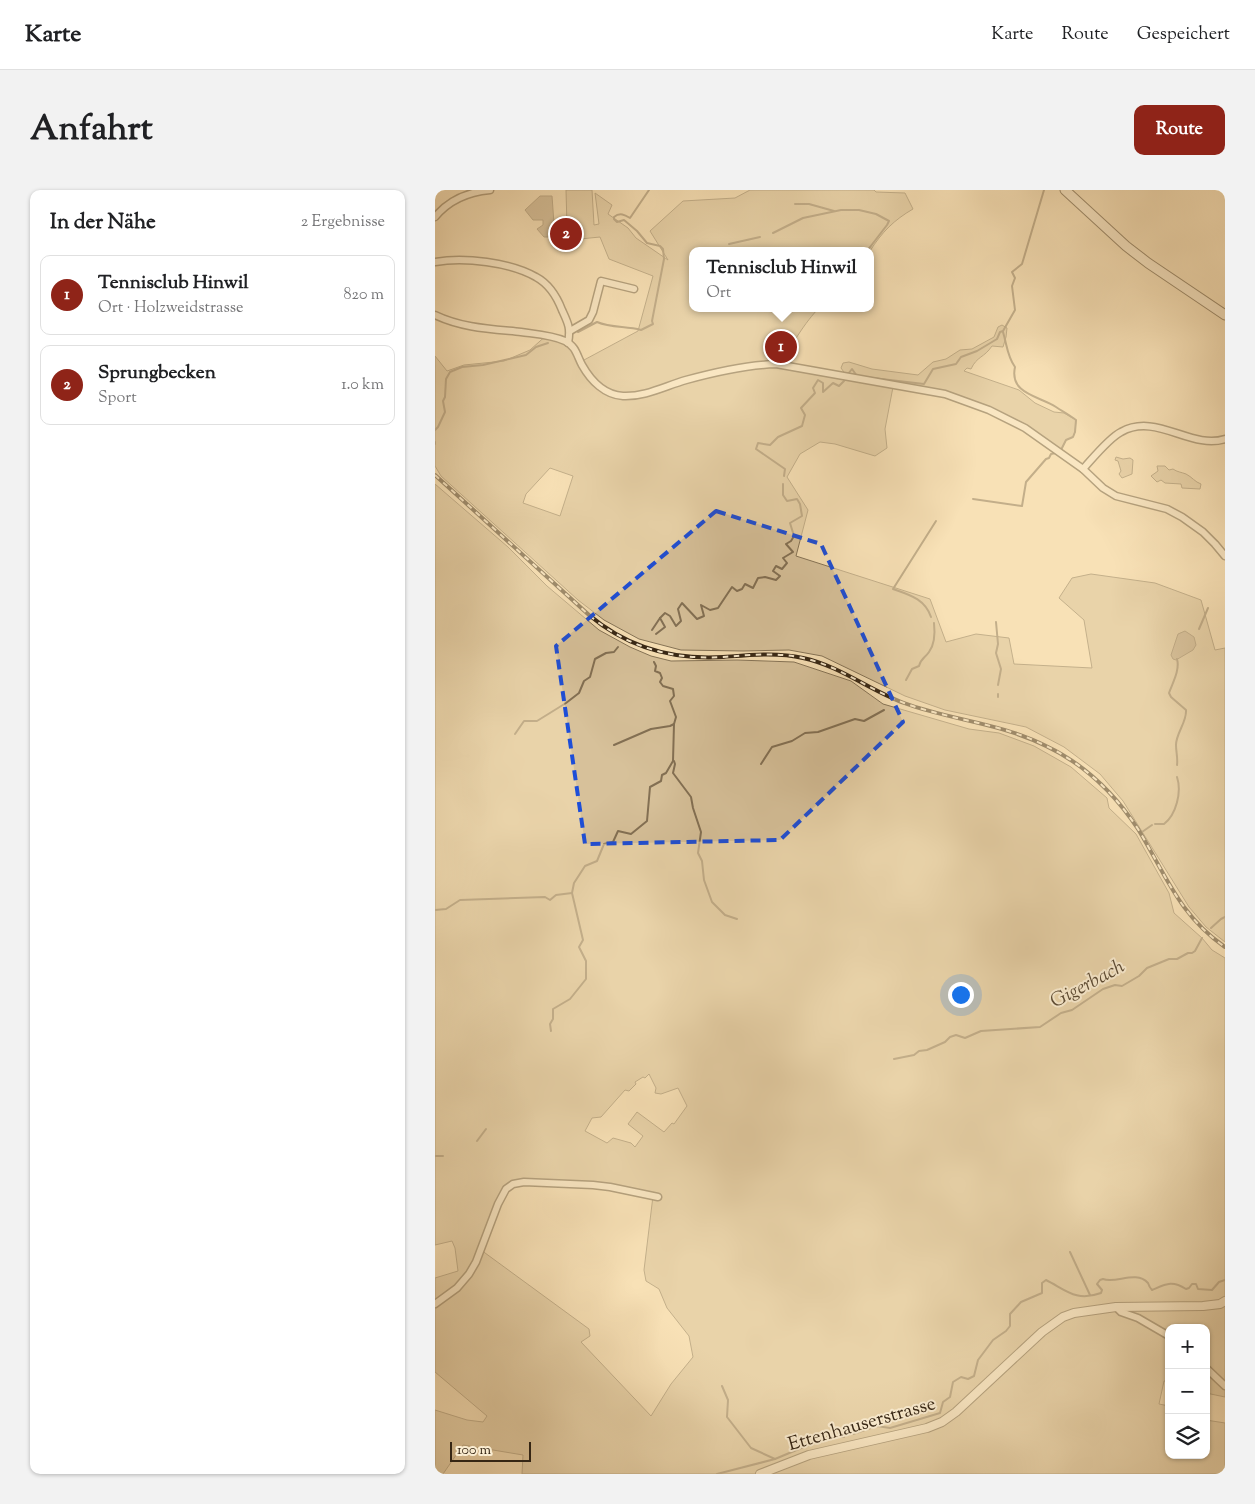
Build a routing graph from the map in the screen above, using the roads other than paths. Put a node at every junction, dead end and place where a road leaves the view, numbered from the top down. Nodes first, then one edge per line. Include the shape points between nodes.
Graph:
1 (488, 190) edge
2 (1067, 192) edge
3 (435, 217) edge
4 (435, 262) edge
5 (634, 289) dead end
6 (1225, 315) edge
7 (435, 316) edge
8 (570, 331) junction
9 (568, 343) junction
10 (1225, 439) edge
11 (1083, 469) junction
12 (1225, 556) edge
13 (658, 1197) dead end
14 (1225, 1301) edge
15 (435, 1304) edge
16 (1116, 1307) junction
17 (1165, 1334) edge
18 (1207, 1369) edge
19 (1225, 1386) edge
20 (760, 1474) edge

1 - 3 street via 452,201
2 - 6 main road via 1141,257
4 - 8 street via 466,260 505,265 538,278 559,301
5 - 8 street via 601,282 589,320
7 - 9 street via 467,326 538,334
8 - 9 street
9 - 11 street via 576,350 595,382 606,391 621,396 645,394 746,367 776,364 945,394 1008,418
10 - 11 street via 1207,441 1136,425 1117,434
11 - 12 street via 1116,496 1167,509 1183,517 1203,532
13 - 15 street via 593,1185 513,1184 506,1189 498,1204 469,1274 457,1288
14 - 16 street, Ettenhauserstrasse via 1203,1306
16 - 17 street
16 - 20 street, Ettenhauserstrasse via 1074,1313 1054,1322 942,1422 809,1456
18 - 19 street

